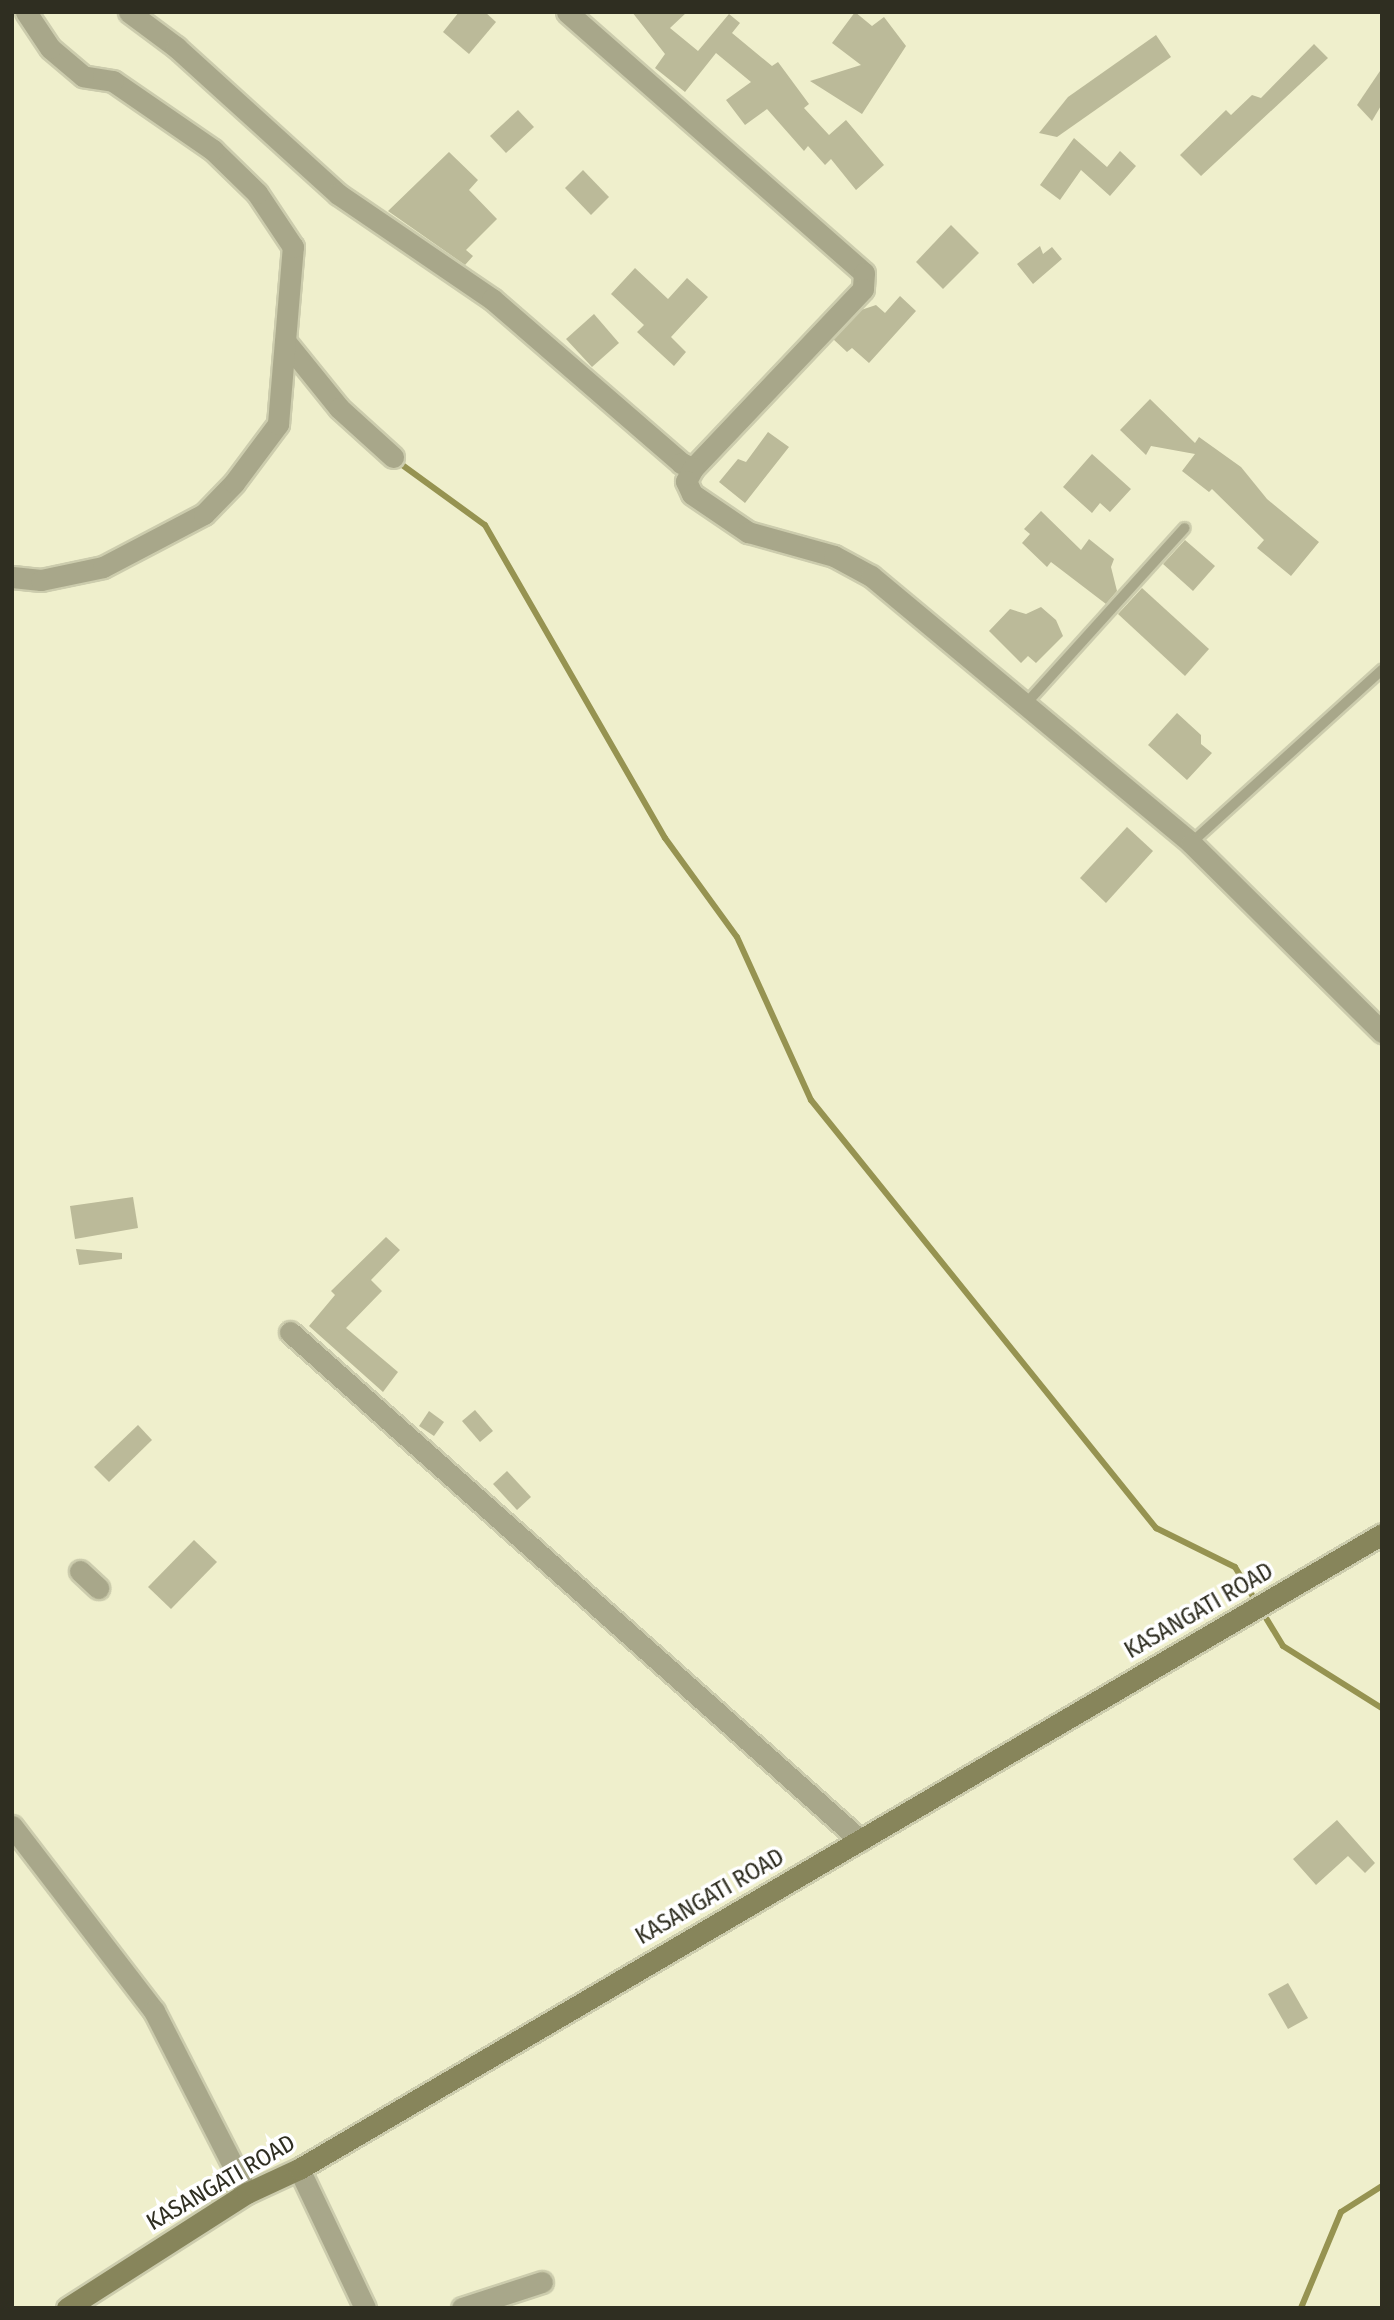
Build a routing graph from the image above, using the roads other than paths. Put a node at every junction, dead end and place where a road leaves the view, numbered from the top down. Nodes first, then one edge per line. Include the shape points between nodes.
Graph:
1 (26, 12) edge
2 (129, 12) edge
3 (567, 12) edge
4 (285, 341) junction
5 (393, 457) dead end
6 (693, 468) junction
7 (1185, 528) dead end
8 (12, 577) edge
9 (1382, 670) edge
10 (1023, 707) junction
11 (1191, 843) junction
12 (1382, 1032) edge
13 (290, 1332) dead end
14 (1382, 1534) edge
15 (80, 1571) dead end
16 (98, 1588) dead end
17 (12, 1826) edge
18 (860, 1840) junction
19 (299, 2169) junction
20 (247, 2193) junction
21 (542, 2282) dead end
22 (67, 2308) edge
23 (365, 2308) edge
24 (462, 2308) edge

1 - 4 street via 50,48 83,76 113,80 168,116 257,193 293,247
2 - 6 street via 176,47 338,194 492,299 681,463
3 - 6 street via 864,273 863,289
4 - 5 street via 340,408
4 - 8 street via 278,425 204,514 103,567 41,580
6 - 10 street via 686,481 692,494 748,532 834,556 861,570
7 - 10 lane
9 - 11 lane
10 - 11 street
11 - 12 street
13 - 18 street
14 - 18 street, KASANGATI ROAD
15 - 16 street
17 - 20 street via 154,2011
18 - 19 street, KASANGATI ROAD
19 - 20 street, KASANGATI ROAD
19 - 23 street
20 - 22 street, KASANGATI ROAD
21 - 24 street

